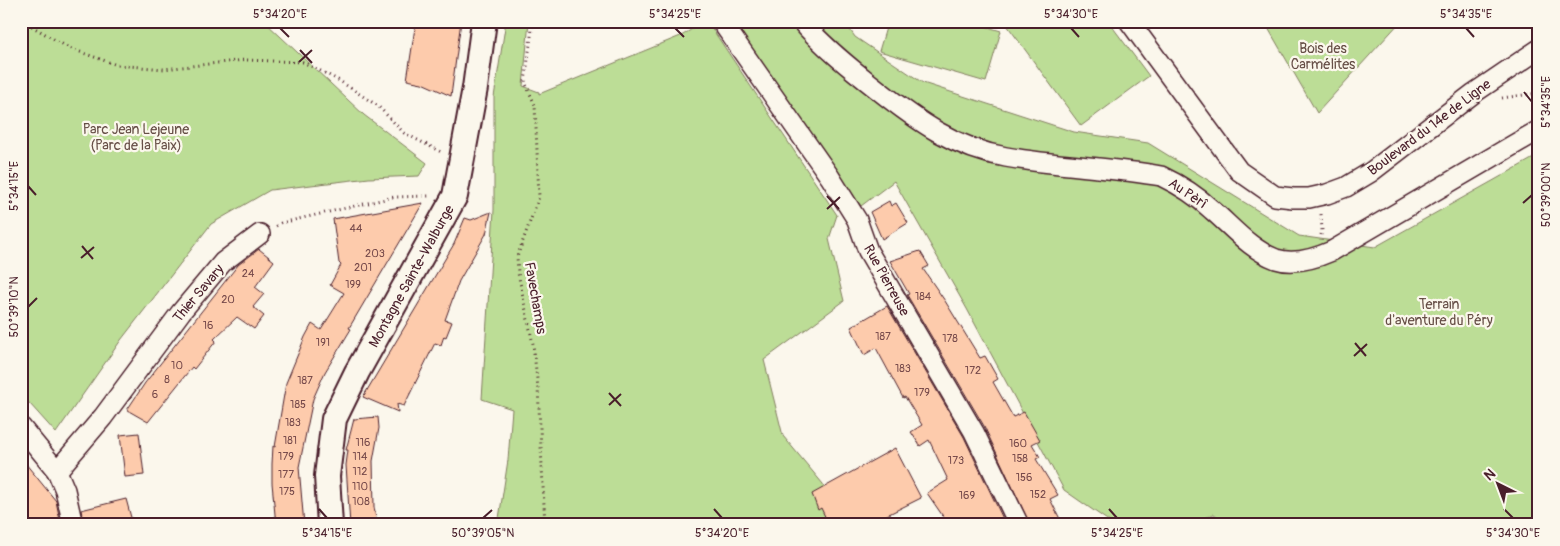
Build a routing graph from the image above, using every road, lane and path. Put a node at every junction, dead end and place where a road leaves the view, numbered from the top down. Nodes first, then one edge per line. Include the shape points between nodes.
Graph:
1 (23, 21) edge
2 (484, 21) edge
3 (533, 21) edge
4 (721, 21) edge
5 (800, 21) edge
6 (1129, 21) edge
7 (1539, 49) edge
8 (1539, 130) edge
9 (463, 163) junction
10 (1319, 195) junction
11 (455, 196) junction
12 (260, 234) joint
13 (1310, 258) junction
14 (21, 427) edge
15 (57, 471) junction
16 (73, 525) edge
17 (330, 525) edge
18 (545, 525) edge
19 (1019, 525) edge

1 - 9 path via 69,48 116,65 164,69 245,60 303,62 378,106 404,133
2 - 9 street, Montagne Sainte-Walburge
3 - 18 path, Favechamps via 524,82 535,105 539,197 517,257 538,388
4 - 19 street, Rue Pierreuse via 830,177 856,220 868,251 974,432
5 - 13 street, Au Pèrî via 838,59 936,132 1006,157 1161,176 1184,187 1259,250 1277,259
6 - 10 street, Boulevard du 14e de Ligne via 1239,172 1275,196 1301,198
7 - 10 street, Boulevard du 14e de Ligne via 1474,93 1371,172 1346,187
8 - 13 street, Au Pèrî via 1332,251
9 - 11 street, Montagne Sainte-Walburge
10 - 13 path via 1322,231
11 - 12 path via 394,197 281,224
11 - 17 street, Montagne Sainte-Walburge via 334,418 327,476
12 - 15 street, Thier Savary via 222,262 103,417
14 - 15 street
15 - 16 street

